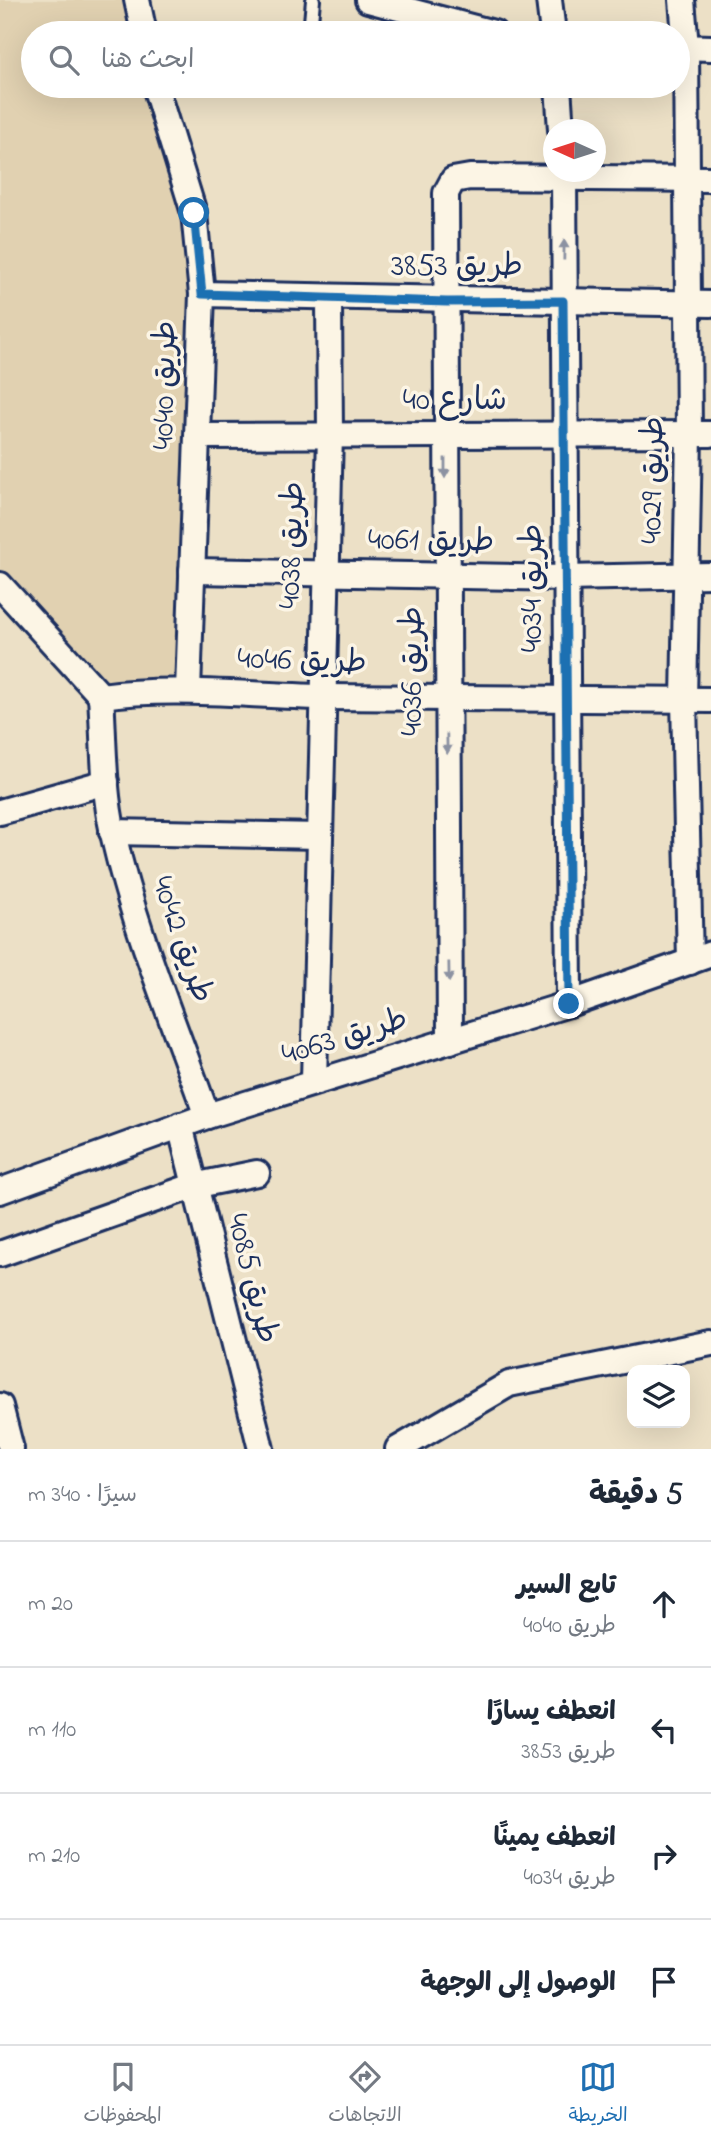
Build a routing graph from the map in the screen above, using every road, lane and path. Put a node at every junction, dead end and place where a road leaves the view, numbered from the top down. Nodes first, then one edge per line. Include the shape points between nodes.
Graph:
1 (137, 0) edge
2 (313, 0) edge
3 (368, 0) edge
4 (549, 0) edge
5 (682, 0) edge
6 (141, 21) edge
7 (311, 21) edge
8 (437, 21) edge
9 (552, 21) edge
10 (682, 21) edge
11 (690, 47) edge
12 (711, 48) edge
13 (159, 98) edge
14 (559, 98) edge
15 (689, 98) edge
16 (560, 119) edge
17 (543, 175) edge
18 (606, 176) edge
19 (699, 179) edge
20 (564, 182) edge
21 (202, 294) junction
22 (329, 299) junction
23 (563, 301) junction
24 (447, 302) junction
25 (699, 304) edge
26 (330, 434) junction
27 (445, 434) junction
28 (565, 434) junction
29 (700, 434) edge
30 (199, 436) junction
31 (192, 571) junction
32 (325, 574) junction
33 (685, 574) junction
34 (711, 575) edge
35 (446, 576) junction
36 (565, 578) junction
37 (0, 585) edge
38 (188, 691) junction
39 (101, 696) junction
40 (321, 697) junction
41 (446, 698) junction
42 (566, 699) junction
43 (684, 699) junction
44 (711, 700) edge
45 (106, 782) junction
46 (0, 812) edge
47 (113, 832) junction
48 (319, 836) junction
49 (701, 958) edge
50 (569, 1004) junction
51 (450, 1041) junction
52 (314, 1081) junction
53 (206, 1116) junction
54 (180, 1125) junction
55 (257, 1173) dead end
56 (193, 1186) junction
57 (0, 1191) edge
58 (0, 1254) edge
59 (711, 1343) edge
60 (0, 1406) edge
61 (11, 1449) edge
62 (261, 1449) edge
63 (397, 1449) edge

1 - 6 street
2 - 7 lane
3 - 8 street
4 - 9 street
5 - 10 street, طريق 4029
11 - 12 street
13 - 21 street, طريق 4040 via 194,213
14 - 16 street
15 - 19 street, طريق 4029
17 - 24 street, طريق 4036 via 453,180 446,193
18 - 19 street
19 - 25 street, طريق 4029
23 -> 20 street, طريق 4034
21 - 22 street, طريق 3853
21 - 30 street, طريق 4040
22 - 24 street, طريق 3853
22 - 26 street, طريق 4038
23 - 24 street, طريق 3853
23 - 25 street, طريق 3853
23 - 28 street, طريق 4034
24 - 27 street, طريق 4036
25 - 29 street, طريق 4029
26 - 27 street, شارع 40
26 - 30 street, شارع 40
26 - 32 street, طريق 4038
27 - 28 street, شارع 40
27 -> 35 street, طريق 4036
28 - 29 street, شارع 40
28 - 36 street, طريق 4034
29 - 33 street, طريق 4029
30 - 31 street, طريق 4040
31 - 32 street, طريق 4061
31 - 38 street, طريق 4040
32 - 35 street, طريق 4061
32 - 40 street, طريق 4038
33 - 34 street, طريق 4061
33 - 36 street, طريق 4061
33 - 43 street, طريق 4029
35 - 36 street, طريق 4061
35 - 41 street, طريق 4036
36 - 42 street, طريق 4034
37 - 39 street
38 - 39 street, طريق 4046
38 - 40 street, طريق 4046
39 - 45 street, طريق 4042
40 - 41 street, طريق 4046
40 - 48 street, طريق 4038
41 - 42 street, طريق 4046
41 -> 51 street, طريق 4036
42 - 43 street, طريق 4046
42 - 50 street, طريق 4034
43 - 44 street, طريق 4046
43 - 49 street, طريق 4029
45 - 46 street
45 - 47 street, طريق 4042
47 - 48 street
47 - 53 street, طريق 4042 via 127,888
48 - 52 street, طريق 4038
49 - 50 street, طريق 4063
50 - 51 street, طريق 4063
51 - 52 street, طريق 4063
52 - 53 street, طريق 4063
53 - 54 street, طريق 4063
54 - 56 street, طريق 4085
54 - 57 street, طريق 4063
55 - 56 street
56 - 58 street
56 - 62 street, طريق 4085
59 - 63 street via 509,1384
60 - 61 street

